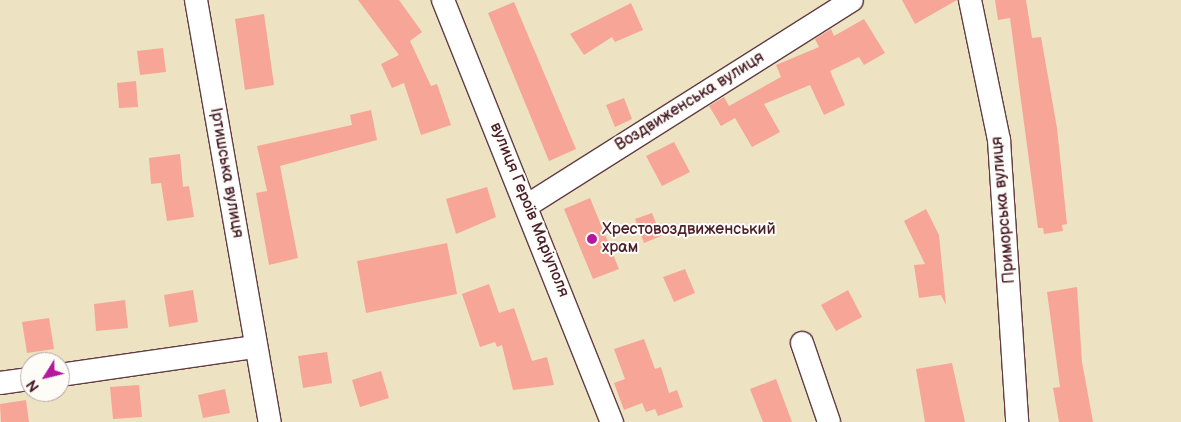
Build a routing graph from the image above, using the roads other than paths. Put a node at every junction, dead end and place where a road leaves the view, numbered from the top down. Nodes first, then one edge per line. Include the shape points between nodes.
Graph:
1 (196, 0) edge
2 (443, 0) edge
3 (852, 0) edge
4 (970, 0) edge
5 (528, 205) junction
6 (802, 343) dead end
7 (255, 347) junction
8 (70, 373) edge
9 (20, 380) edge
10 (0, 383) edge
11 (270, 422) edge
12 (612, 422) edge
13 (829, 422) edge
14 (1017, 422) edge

1 - 7 street, Іртишська вулиця
2 - 5 street, вулиця Героїв Маріуполя
3 - 5 street, Воздвиженська вулиця
4 - 14 street, Приморська вулиця via 999,140
5 - 12 street, вулиця Героїв Маріуполя
6 - 13 street
7 - 8 street
7 - 11 street, Іртишська вулиця
9 - 10 street

